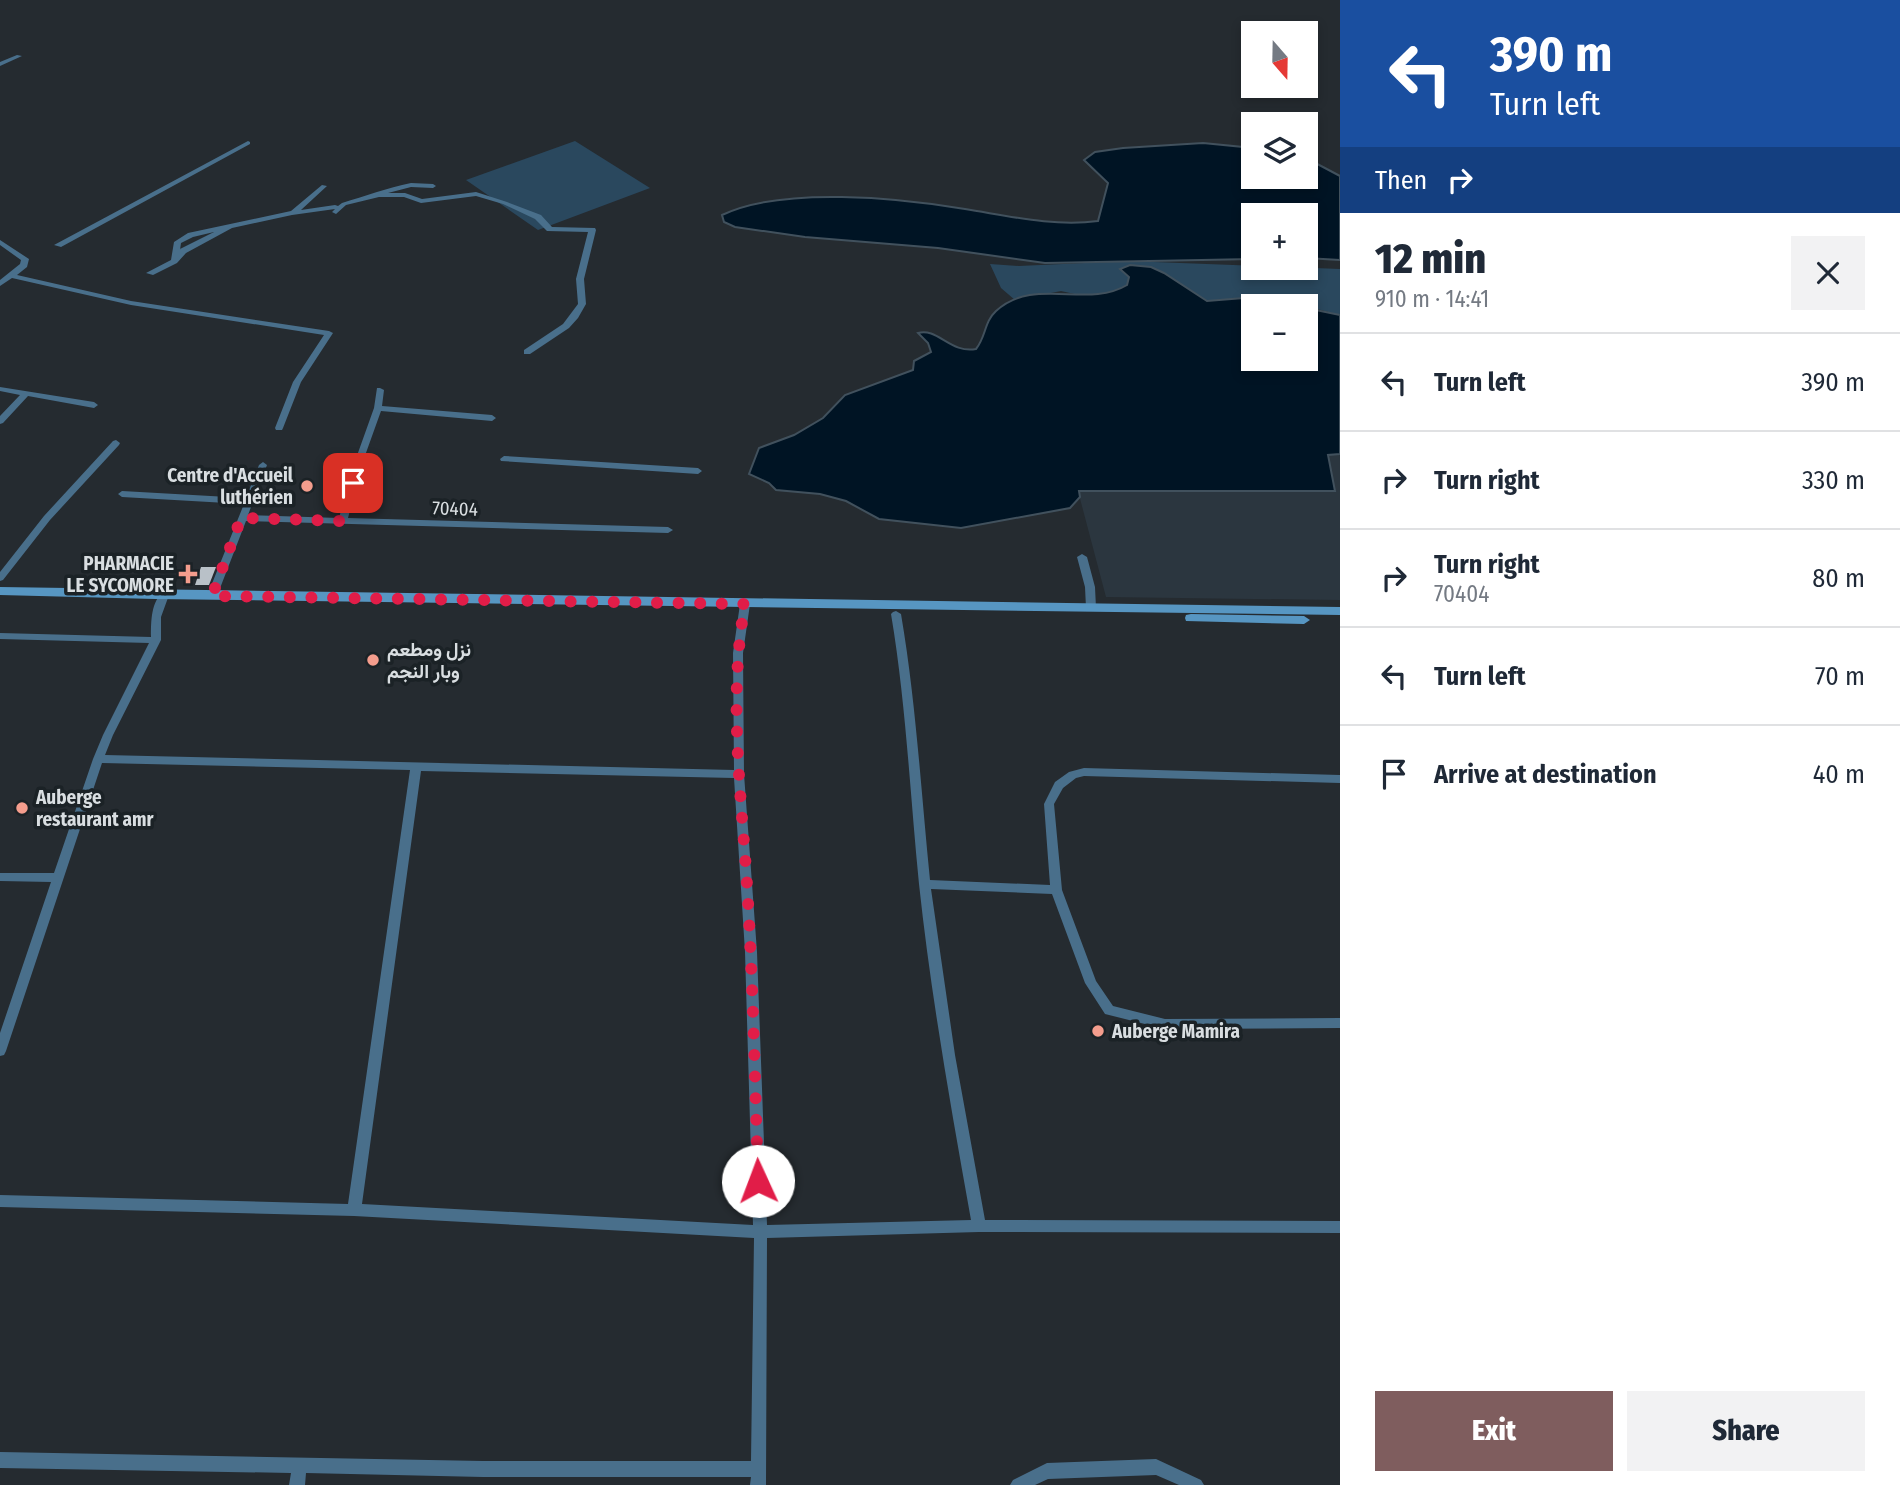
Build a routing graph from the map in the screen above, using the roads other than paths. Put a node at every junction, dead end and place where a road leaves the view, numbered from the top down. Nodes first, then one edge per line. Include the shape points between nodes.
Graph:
1 (19, 57) dead end
2 (0, 64) edge
3 (248, 143) dead end
4 (433, 186) dead end
5 (324, 187) dead end
6 (379, 195) junction
7 (295, 212) junction
8 (0, 242) edge
9 (58, 245) dead end
10 (150, 273) dead end
11 (13, 276) junction
12 (0, 284) edge
13 (527, 352) dead end
14 (0, 389) edge
15 (380, 390) dead end
16 (26, 394) junction
17 (94, 405) dead end
18 (377, 408) junction
19 (492, 418) dead end
20 (0, 421) edge
21 (279, 428) dead end
22 (116, 443) dead end
23 (504, 459) dead end
24 (263, 465) dead end
25 (698, 471) dead end
26 (122, 494) dead end
27 (248, 501) junction
28 (241, 518) junction
29 (343, 521) junction
30 (668, 530) dead end
31 (1082, 557) dead end
32 (0, 578) edge
33 (0, 591) edge
34 (212, 596) junction
35 (0, 599) edge
36 (163, 599) junction
37 (744, 608) junction
38 (1091, 608) junction
39 (896, 614) junction
40 (1340, 614) edge
41 (0, 636) edge
42 (156, 640) junction
43 (99, 759) junction
44 (416, 767) junction
45 (739, 774) junction
46 (1340, 779) edge
47 (0, 877) edge
48 (59, 878) junction
49 (925, 884) junction
50 (1056, 890) junction
51 (1340, 1023) edge
52 (0, 1051) edge
53 (0, 1201) edge
54 (354, 1210) junction
55 (979, 1226) junction
56 (1340, 1227) edge
57 (760, 1232) junction
58 (0, 1460) edge
59 (299, 1466) junction
60 (758, 1469) junction
61 (296, 1485) edge
62 (758, 1485) edge
63 (1018, 1485) edge
64 (1196, 1485) edge

1 - 2 street
3 - 9 street
4 - 6 street via 411,185
5 - 7 street
6 - 7 street via 335,210
6 - 13 street via 405,195 421,201 476,194 505,202 551,229 592,230 580,279 582,304 566,326
7 - 10 street via 231,226
8 - 11 street via 25,259
11 - 12 street
11 - 21 street via 131,303 329,333 297,382
14 - 16 street
15 - 18 street
16 - 17 street
16 - 20 street
18 - 19 street
18 - 29 street
22 - 32 street
23 - 25 street
24 - 27 street
26 - 27 street
27 - 28 street
28 - 29 street, 70404
28 - 34 street
29 - 30 street, 70404
31 - 38 street
33 - 36 main road
34 - 36 main road
34 - 37 main road
35 - 36 main road
36 - 37 main road
36 - 42 street via 156,617
37 - 38 main road
37 - 39 main road
37 - 45 street via 738,653
38 - 40 main road
39 - 40 main road
39 - 49 street
41 - 42 street
42 - 43 street
43 - 44 street
43 - 48 street
44 - 45 street
44 - 54 street
45 - 57 street via 751,952
46 - 50 street via 1073,775 1059,785 1049,804
47 - 48 street
48 - 52 street
49 - 50 street
49 - 55 street via 940,1005
50 - 51 street via 1091,983 1109,1010 1165,1024
53 - 54 street
54 - 57 street
55 - 56 street
55 - 57 street
57 - 60 street
58 - 59 street
59 - 60 street
59 - 61 street
60 - 62 street
63 - 64 street via 1047,1471 1156,1466

